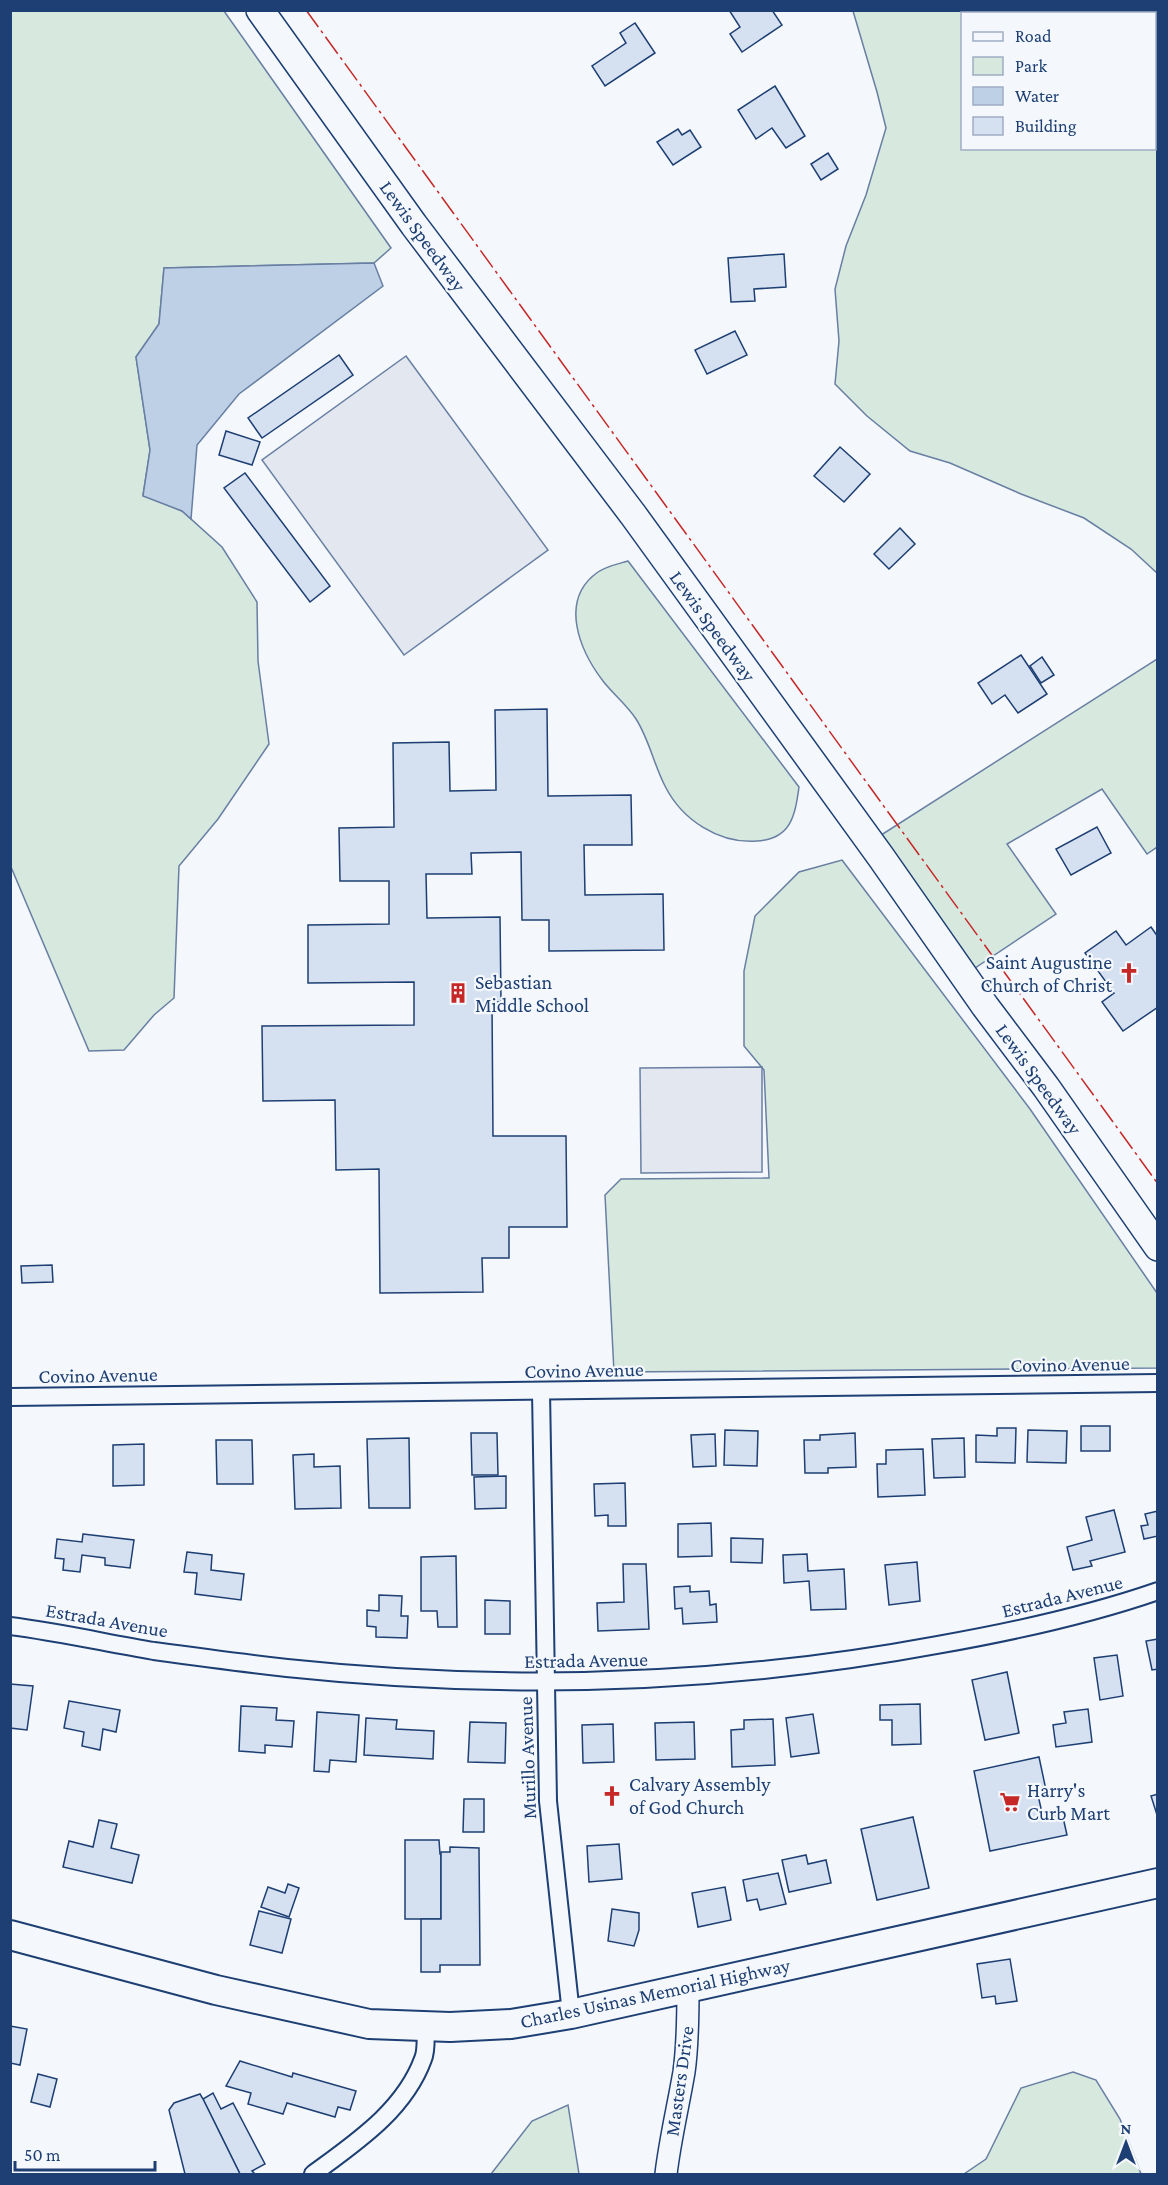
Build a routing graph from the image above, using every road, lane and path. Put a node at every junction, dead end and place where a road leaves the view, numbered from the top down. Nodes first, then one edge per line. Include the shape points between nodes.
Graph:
1 (260, 10) edge
2 (1158, 1247) edge
3 (1158, 1383) edge
4 (540, 1391) junction
5 (10, 1397) edge
6 (1158, 1591) edge
7 (10, 1626) edge
8 (546, 1683) junction
9 (1158, 1883) edge
10 (10, 1935) edge
11 (688, 1988) junction
12 (571, 2014) junction
13 (426, 2027) junction
14 (313, 2175) edge
15 (666, 2175) edge

1 - 2 main road, Lewis Speedway via 881,857
3 - 4 street, Covino Avenue
4 - 5 street, Covino Avenue
4 - 8 street, Murillo Avenue
6 - 8 street, Estrada Avenue via 990,1636 900,1652 698,1677
7 - 8 street, Estrada Avenue via 155,1651 289,1668 424,1679
8 - 12 street, Murillo Avenue via 548,1801
9 - 11 highway, Charles Usinas Memorial Highway
10 - 13 highway, Charles Usinas Memorial Highway via 227,1993 369,2024
11 - 12 highway, Charles Usinas Memorial Highway
11 - 15 street, Masters Drive via 684,2072
12 - 13 highway, Charles Usinas Memorial Highway via 508,2024
13 - 14 street via 424,2058 401,2096 364,2136

